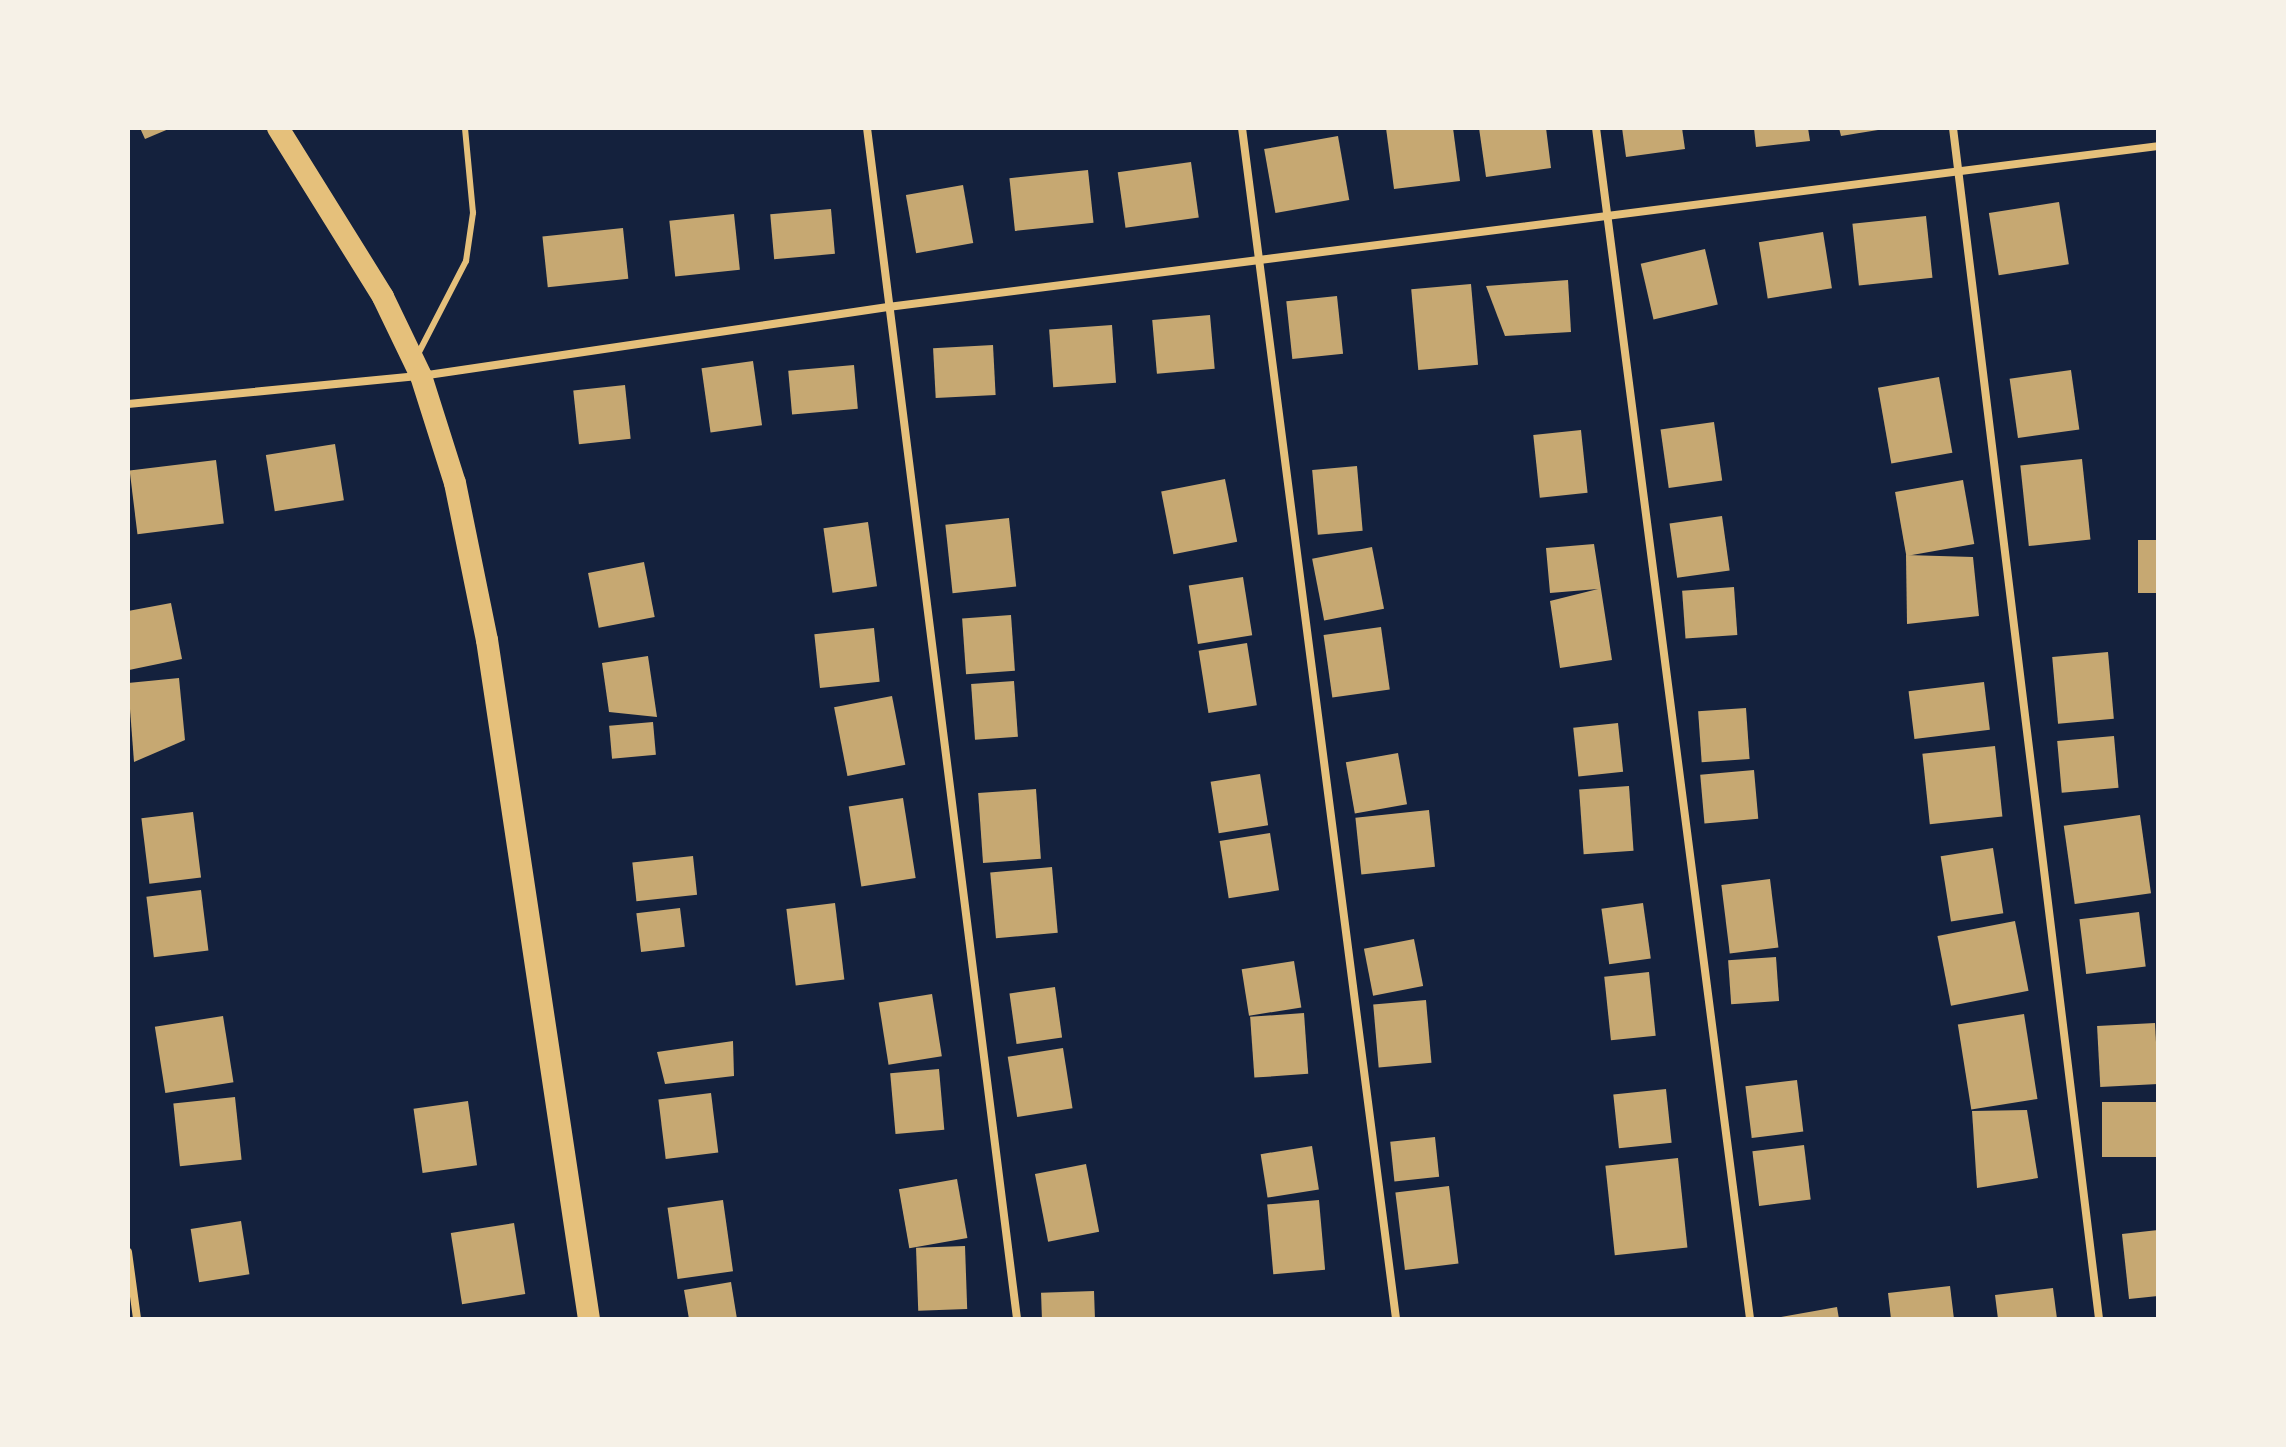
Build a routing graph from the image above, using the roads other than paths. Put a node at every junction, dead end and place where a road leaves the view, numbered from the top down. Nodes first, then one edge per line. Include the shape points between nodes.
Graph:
1 (278, 128) edge
2 (465, 128) edge
3 (867, 128) edge
4 (1242, 128) edge
5 (1596, 128) edge
6 (1953, 128) edge
7 (2158, 146) edge
8 (1959, 171) junction
9 (1608, 216) junction
10 (1263, 262) junction
11 (888, 307) junction
12 (418, 369) junction
13 (128, 404) edge
14 (128, 1252) edge
15 (137, 1319) edge
16 (589, 1319) edge
17 (1017, 1319) edge
18 (1396, 1319) edge
19 (1750, 1319) edge
20 (2099, 1319) edge

1 - 12 highway
2 - 12 lane via 473,213 466,261
3 - 11 street
4 - 10 street
5 - 9 street
6 - 8 street
7 - 8 street
8 - 9 street
8 - 20 street
9 - 10 street
9 - 19 street
10 - 11 street
10 - 18 street
11 - 12 street
11 - 17 street
12 - 13 street
12 - 16 highway via 455,483 487,640
14 - 15 street

